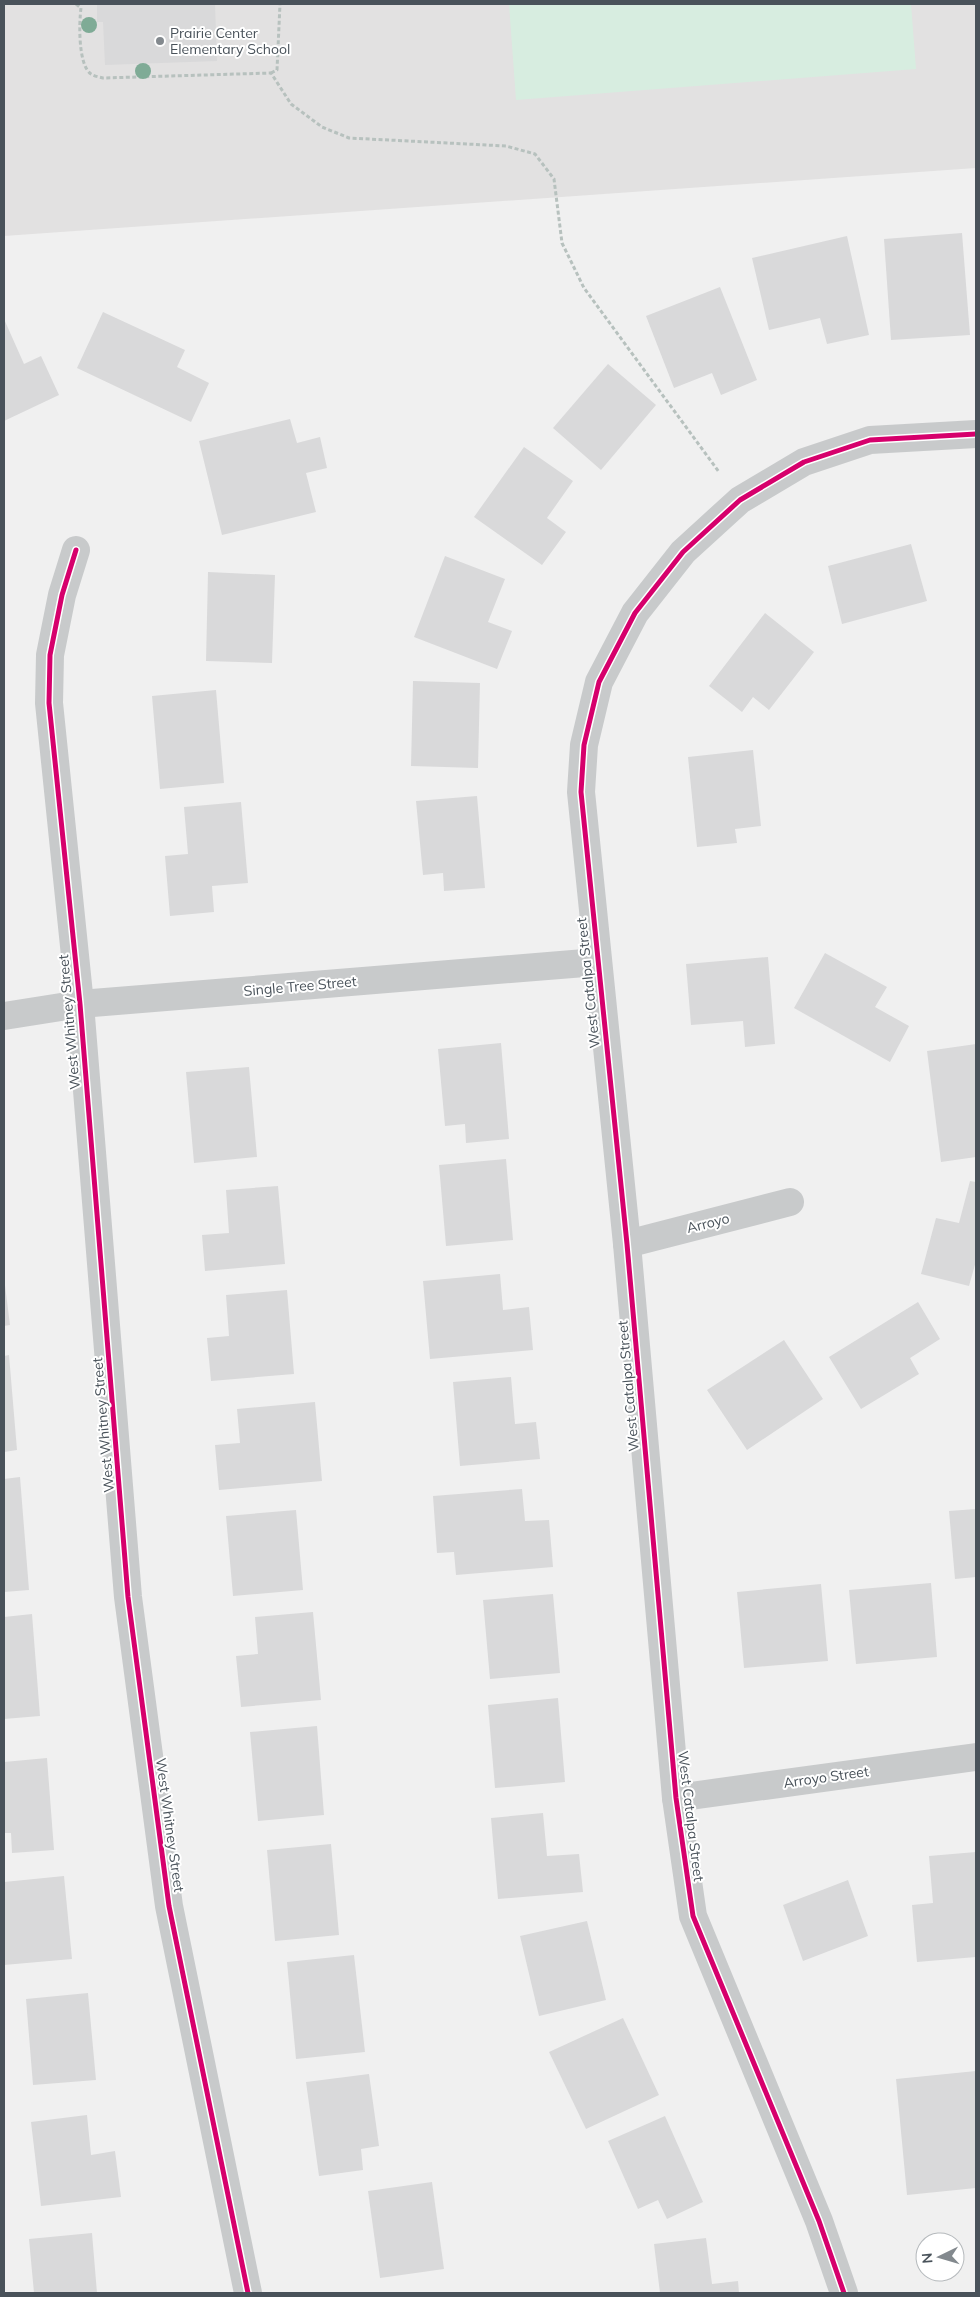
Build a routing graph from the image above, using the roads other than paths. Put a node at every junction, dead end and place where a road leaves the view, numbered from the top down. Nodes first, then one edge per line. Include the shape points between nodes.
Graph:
1 (976, 434) edge
2 (76, 550) dead end
3 (597, 962) junction
4 (80, 1004) junction
5 (4, 1016) edge
6 (790, 1202) dead end
7 (627, 1244) junction
8 (976, 1757) edge
9 (676, 1798) junction
10 (248, 2293) edge
11 (844, 2293) edge

1 - 3 street, West Catalpa Street via 870,440 804,462 740,500 683,552 635,613 599,682 584,745 581,792
2 - 4 street, West Whitney Street via 62,595 50,656 49,704
3 - 4 street, Single Tree Street
3 - 7 street, West Catalpa Street
4 - 5 street, Single Tree Street
4 - 10 street, West Whitney Street via 129,1606 169,1906
6 - 7 street, Arroyo
7 - 9 street, West Catalpa Street
8 - 9 street, Arroyo Street
9 - 11 street, West Catalpa Street via 693,1916 819,2221

